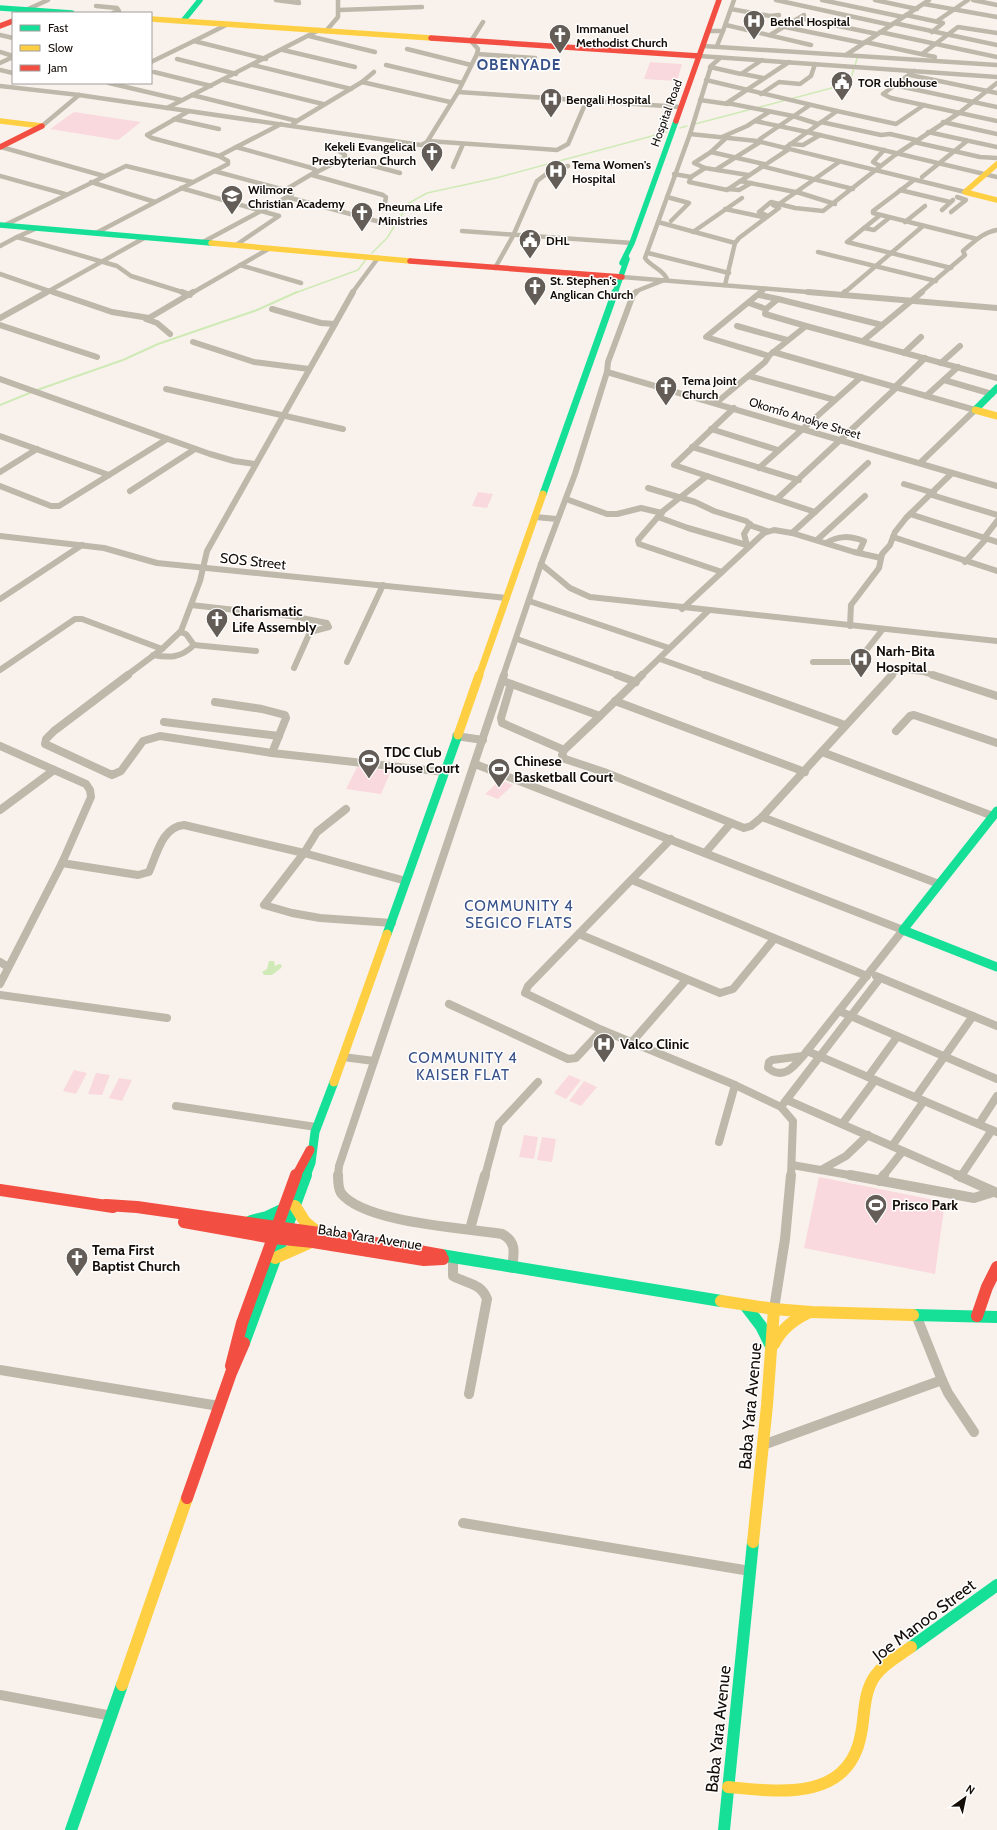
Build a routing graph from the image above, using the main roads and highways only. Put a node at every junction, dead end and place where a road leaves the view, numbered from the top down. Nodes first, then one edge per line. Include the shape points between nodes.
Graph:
1 (200, 0) edge
2 (719, 0) edge
3 (0, 8) edge
4 (32, 11) edge
5 (52, 12) edge
6 (152, 19) edge
7 (183, 21) junction
8 (12, 22) edge
9 (0, 26) edge
10 (699, 56) junction
11 (0, 121) edge
12 (0, 147) edge
13 (997, 164) edge
14 (997, 200) edge
15 (2, 225) edge
16 (620, 276) junction
17 (995, 390) edge
18 (997, 416) edge
19 (994, 817) edge
20 (997, 967) edge
21 (310, 1150) junction
22 (0, 1190) edge
23 (106, 1205) junction
24 (296, 1206) junction
25 (284, 1209) junction
26 (245, 1222) junction
27 (277, 1227) junction
28 (287, 1228) junction
29 (319, 1233) junction
30 (250, 1235) junction
31 (273, 1238) junction
32 (283, 1239) junction
33 (313, 1242) junction
34 (272, 1255) junction
35 (453, 1258) junction
36 (997, 1267) edge
37 (745, 1305) junction
38 (774, 1309) junction
39 (811, 1312) junction
40 (977, 1316) junction
41 (997, 1317) edge
42 (772, 1349) junction
43 (997, 1585) edge
44 (728, 1787) junction
45 (71, 1830) edge
46 (724, 1830) edge

1 - 7 main road
2 - 10 main road, Hospital Road
3 - 4 main road
4 - 5 main road
6 - 7 main road
7 - 10 main road
8 - 9 main road
10 - 16 main road, Hospital Road
11 - 12 main road via 42,126
13 - 14 main road via 965,192
15 - 16 main road via 495,268
16 - 21 main road via 392,922 316,1127
17 - 18 main road via 975,410
19 - 20 main road via 903,930
21 - 24 main road via 310,1163
21 - 25 main road via 301,1162
22 - 23 main road
23 - 26 main road, Baba Yara Avenue
23 - 30 main road, Baba Yara Avenue
24 - 28 main road
24 - 29 main road via 305,1222
25 - 26 main road via 261,1219
25 - 27 main road
26 - 27 main road, Baba Yara Avenue
27 - 28 main road, Baba Yara Avenue
27 - 31 main road
28 - 29 main road, Baba Yara Avenue
28 - 32 main road
29 - 35 main road, Baba Yara Avenue via 434,1252
30 - 31 main road, Baba Yara Avenue
30 - 34 main road
31 - 32 main road, Baba Yara Avenue
31 - 34 main road
32 - 33 main road, Baba Yara Avenue
32 - 34 main road
33 - 34 main road
33 - 35 main road, Baba Yara Avenue via 428,1260
34 - 45 main road via 248,1335 219,1406
35 - 37 main road, Baba Yara Avenue
36 - 40 main road
37 - 38 main road, Baba Yara Avenue
37 - 42 main road via 761,1326
38 - 39 main road
38 - 42 main road, Baba Yara Avenue
39 - 40 main road
39 - 42 main road via 789,1322 778,1334
40 - 41 main road
42 - 44 main road, Baba Yara Avenue
43 - 44 main road, Joe Manoo Street via 900,1655 876,1676 866,1700 859,1744 847,1769 826,1786 803,1792
44 - 46 main road, Baba Yara Avenue

